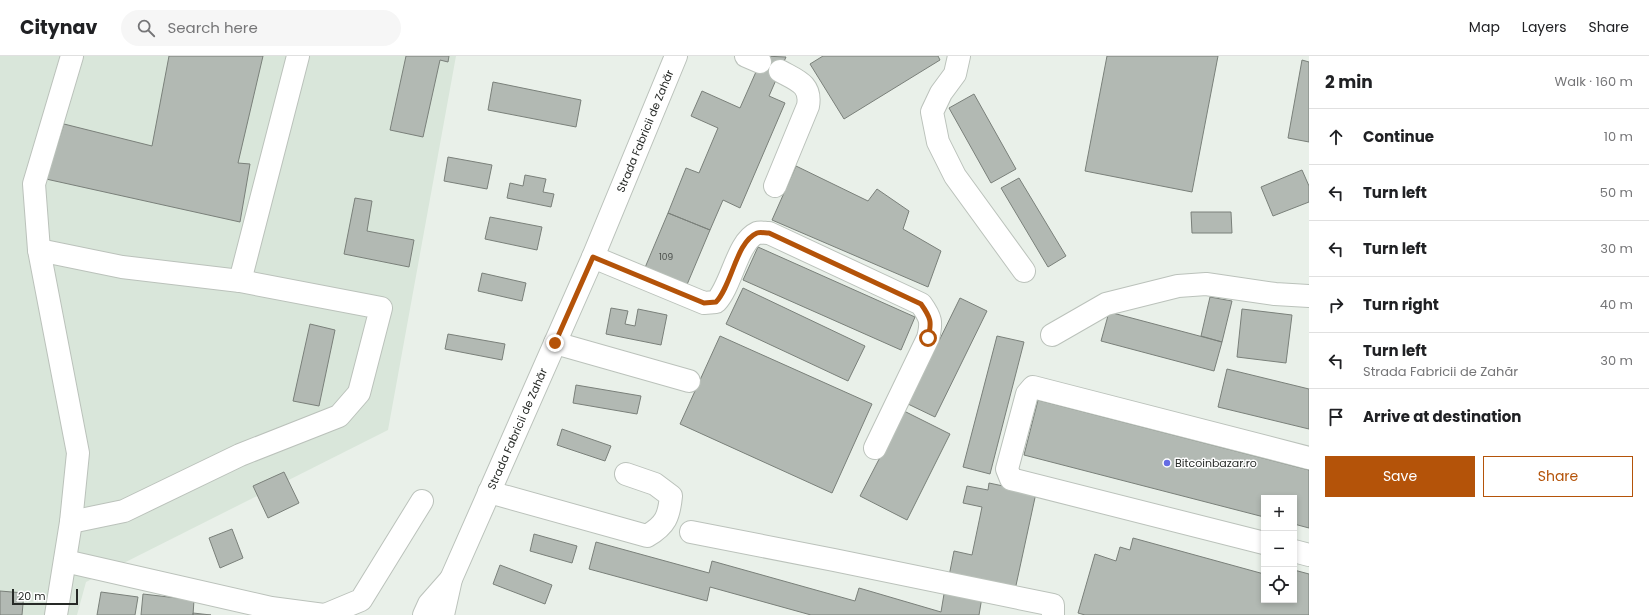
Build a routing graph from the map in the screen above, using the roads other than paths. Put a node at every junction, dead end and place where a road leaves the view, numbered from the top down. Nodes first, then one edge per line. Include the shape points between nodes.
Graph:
1 (72, 56) edge
2 (298, 56) edge
3 (676, 56) edge
4 (960, 56) edge
5 (780, 71) dead end
6 (774, 186) dead end
7 (39, 250) junction
8 (593, 257) junction
9 (1024, 271) dead end
10 (240, 281) junction
11 (1309, 296) edge
12 (1052, 335) dead end
13 (555, 343) junction
14 (689, 381) dead end
15 (875, 448) dead end
16 (1309, 458) edge
17 (626, 474) dead end
18 (489, 492) junction
19 (422, 501) dead end
20 (71, 522) junction
21 (691, 532) dead end
22 (1261, 542) edge
23 (1297, 552) edge
24 (1309, 555) edge
25 (65, 561) junction
26 (451, 579) junction
27 (56, 615) edge
28 (325, 615) edge
29 (424, 615) edge
30 (443, 615) edge
31 (1052, 615) edge

1 - 7 street via 34,184
2 - 10 street
3 - 8 street, Strada Fabricii de Zahăr
4 - 9 street via 955,74 932,112 938,142 955,176
5 - 6 street via 801,82 810,98
7 - 10 street via 122,267
7 - 20 street via 78,453
8 - 13 street, Strada Fabricii de Zahăr
8 - 15 street via 704,303 716,302 723,295 742,248 758,233 769,233 921,304 929,315 931,326 928,338
10 - 20 street via 381,308 359,393 339,416 240,455 124,511
11 - 12 street via 1206,284 1178,286 1106,304
13 - 14 street
13 - 18 street, Strada Fabricii de Zahăr
16 - 22 street via 1033,387 1026,394 1007,469 1011,479
17 - 18 street via 655,484 671,496 670,512 659,529 647,536
18 - 26 street, Strada Fabricii de Zahăr
19 - 28 street via 361,600
20 - 25 street
21 - 31 street via 1053,605
23 - 24 street
25 - 27 street
25 - 28 street via 271,608
26 - 29 street, Strada Fabricii de Zahăr via 429,604
26 - 30 street, Strada Fabricii de Zahăr

